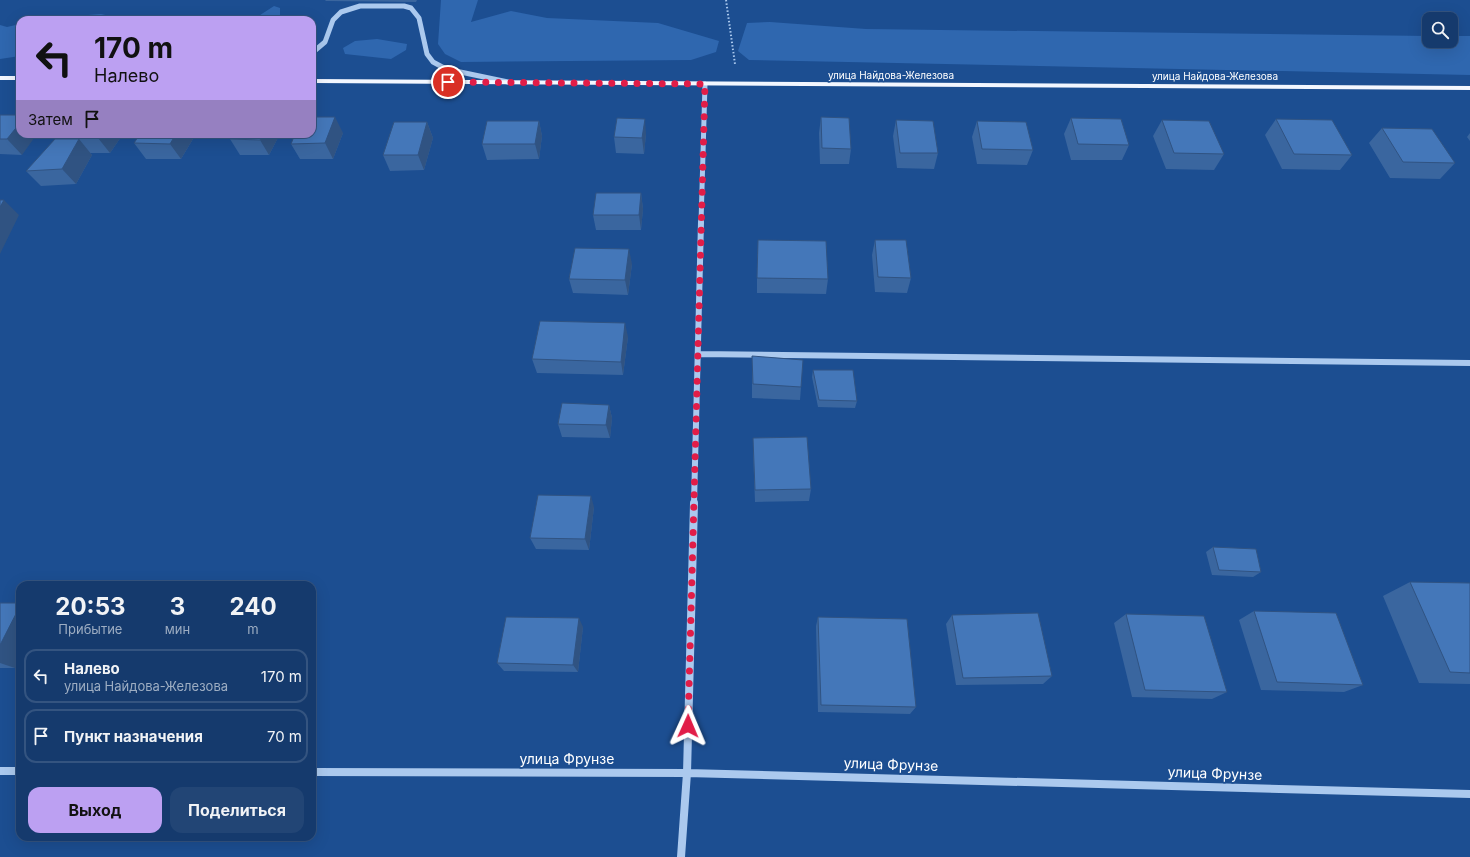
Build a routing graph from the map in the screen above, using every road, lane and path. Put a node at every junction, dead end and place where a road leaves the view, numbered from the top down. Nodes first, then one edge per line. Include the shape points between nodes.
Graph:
1 (726, 0) edge
2 (316, 50) edge
3 (0, 78) edge
4 (16, 78) edge
5 (316, 81) edge
6 (514, 83) junction
7 (705, 84) junction
8 (738, 84) junction
9 (1470, 88) edge
10 (698, 354) junction
11 (1470, 363) edge
12 (0, 771) edge
13 (16, 771) edge
14 (316, 772) edge
15 (687, 773) junction
16 (1470, 794) edge
17 (682, 857) edge

1 - 8 path
2 - 6 street via 327,39 330,24 346,10 362,6 403,6 415,12 429,58 438,65 446,69
3 - 4 main road
5 - 6 main road, улица Найдова-Железова
6 - 7 main road, улица Найдова-Железова
7 - 8 main road, улица Найдова-Железова
7 - 10 street
8 - 9 main road, улица Найдова-Железова
10 - 11 street
10 - 15 street
12 - 13 street
14 - 15 street, улица Фрунзе
15 - 16 street, улица Фрунзе
15 - 17 street

